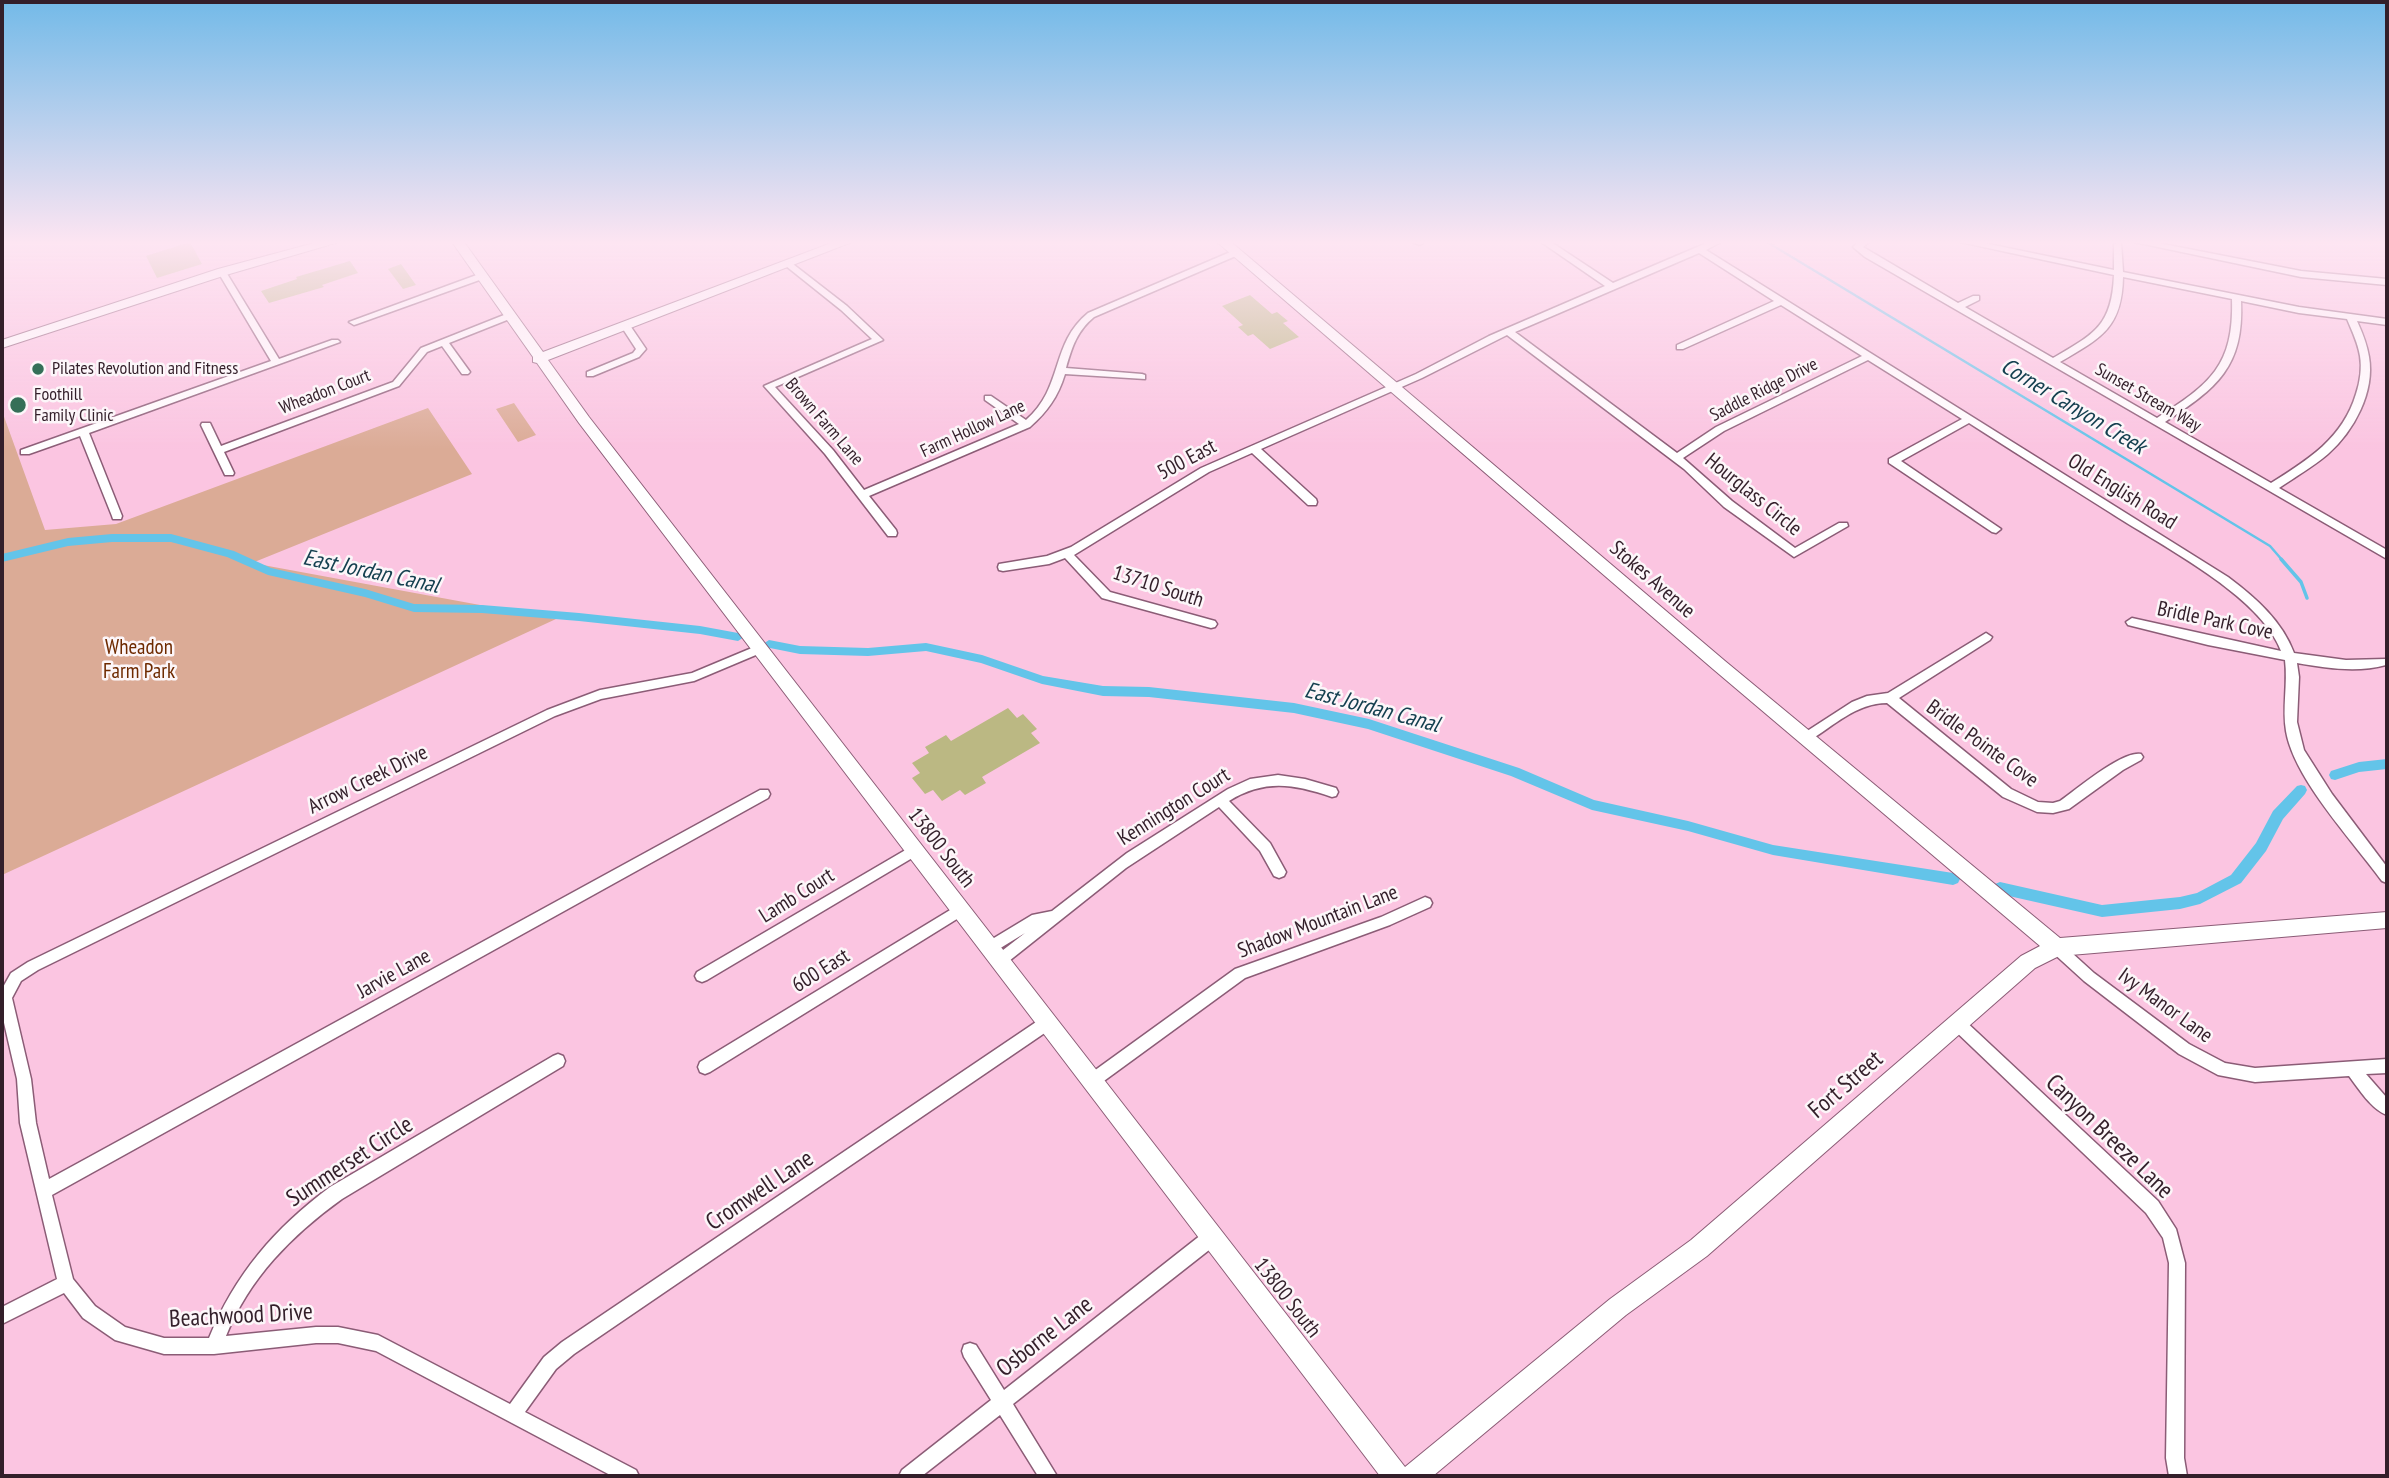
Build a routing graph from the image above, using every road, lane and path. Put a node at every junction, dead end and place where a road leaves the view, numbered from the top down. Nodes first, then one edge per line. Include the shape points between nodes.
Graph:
1 (103, 311) edge
2 (245, 311) edge
3 (387, 311) edge
4 (506, 311) edge
5 (666, 311) edge
6 (848, 311) edge
7 (1100, 311) edge
8 (1303, 311) edge
9 (1555, 311) edge
10 (1759, 311) edge
11 (1798, 311) edge
12 (1965, 311) edge
13 (2114, 311) edge
14 (2236, 311) edge
15 (2313, 311) edge
16 (509, 316) junction
17 (2351, 318) junction
18 (2387, 322) edge
19 (354, 323) dead end
20 (626, 326) junction
21 (1508, 331) junction
22 (335, 342) dead end
23 (443, 342) junction
24 (2, 344) edge
25 (1680, 346) dead end
26 (1869, 356) junction
27 (538, 359) junction
28 (276, 362) junction
29 (2053, 362) junction
30 (1062, 371) junction
31 (465, 372) dead end
32 (590, 374) dead end
33 (1142, 377) dead end
34 (1392, 387) junction
35 (988, 398) dead end
36 (1969, 419) junction
37 (2158, 422) junction
38 (206, 425) dead end
39 (1026, 425) junction
40 (84, 432) junction
41 (1253, 448) junction
42 (218, 450) junction
43 (25, 452) dead end
44 (1677, 458) junction
45 (229, 473) dead end
46 (2271, 488) junction
47 (862, 495) junction
48 (1312, 502) dead end
49 (117, 516) dead end
50 (1843, 526) dead end
51 (1996, 529) dead end
52 (892, 533) dead end
53 (1067, 554) junction
54 (2387, 555) edge
55 (1003, 567) dead end
56 (2132, 622) dead end
57 (1211, 624) dead end
58 (1986, 637) dead end
59 (759, 649) junction
60 (2289, 657) junction
61 (2382, 662) dead end
62 (1890, 698) junction
63 (1805, 738) junction
64 (2137, 757) dead end
65 (1332, 792) dead end
66 (764, 794) dead end
67 (1220, 800) junction
68 (914, 850) junction
69 (1279, 872) dead end
70 (2387, 877) edge
71 (1425, 903) dead end
72 (960, 909) junction
73 (2387, 920) edge
74 (2056, 947) junction
75 (994, 954) junction
76 (702, 976) dead end
77 (10, 985) joint
78 (1047, 1023) junction
79 (1957, 1023) junction
80 (558, 1060) dead end
81 (2387, 1066) edge
82 (705, 1068) dead end
83 (2353, 1069) junction
84 (1092, 1082) junction
85 (2387, 1108) edge
86 (43, 1191) junction
87 (1212, 1237) junction
88 (66, 1283) junction
89 (2, 1316) edge
90 (214, 1346) junction
91 (970, 1351) dead end
92 (1002, 1403) junction
93 (514, 1413) junction
94 (630, 1476) edge
95 (908, 1476) edge
96 (1048, 1476) edge
97 (1396, 1476) edge
98 (1414, 1476) edge
99 (2178, 1476) edge

1 - 24 main road
2 - 28 street
3 - 19 street
4 - 16 main road, 13800 South
5 - 20 main road
6 - 47 street, Brown Farm Lane via 878,340 769,386 812,431
7 - 30 street, Farm Hollow Lane via 1074,330
8 - 34 main road, Stokes Avenue
9 - 21 street, 500 East
10 - 25 street
11 - 26 street, Old English Road
12 - 29 street, Sunset Stream Way
13 - 29 street via 2107,325 2086,344
14 - 37 street via 2237,332 2229,361 2217,379
15 - 17 street
16 - 23 street, Wheadon Court
16 - 27 main road, 13800 South
17 - 18 street
17 - 46 street via 2365,369 2348,422 2324,452
20 - 27 main road
20 - 32 street via 641,349
21 - 34 street, 500 East
21 - 44 street
22 - 28 street
23 - 31 street
23 - 42 street, Wheadon Court via 424,350 396,384
26 - 36 street, Old English Road
26 - 44 street, Saddle Ridge Drive via 1720,429
27 - 59 main road, 13800 South
28 - 40 street
29 - 37 street, Sunset Stream Way
30 - 33 street
30 - 39 street, Farm Hollow Lane via 1048,406
34 - 41 street, 500 East
34 - 63 main road, Stokes Avenue
35 - 39 street
36 - 51 street via 1893,461
36 - 60 street, Old English Road via 2233,586 2269,621
37 - 46 street, Sunset Stream Way
38 - 42 street
39 - 47 street, Farm Hollow Lane
40 - 43 street
40 - 49 street
41 - 48 street
41 - 53 street, 500 East via 1174,487
42 - 45 street
44 - 50 street, Hourglass Circle via 1728,504 1794,553
46 - 54 street, Sunset Stream Way
47 - 52 street, Brown Farm Lane
53 - 55 street, 500 East
53 - 57 street, 13710 South via 1106,595
56 - 60 street, Bridle Park Cove
58 - 62 street
59 - 68 main road, 13800 South
59 - 77 street, Arrow Creek Drive via 694,677 600,695 551,713 33,966
60 - 61 street, Bridle Park Cove via 2350,666
60 - 70 street, Old English Road via 2293,677 2290,718 2299,752
62 - 63 street via 1876,698 1853,708
62 - 64 street, Bridle Pointe Cove via 2007,793 2037,807 2069,803
63 - 74 main road, Stokes Avenue
65 - 67 street, Kennington Court via 1269,780
66 - 86 street, Jarvie Lane
67 - 69 street via 1265,847
67 - 75 street, Kennington Court via 1125,862 1053,916 1043,931
68 - 72 main road, 13800 South
68 - 76 street, Lamb Court
71 - 84 street, Shadow Mountain Lane via 1240,973
72 - 75 main road, 13800 South
72 - 82 street, 600 East
73 - 74 main road, Fort Street
74 - 79 main road, Fort Street via 2028,962
74 - 83 street, Ivy Manor Lane via 2089,977 2213,1066 2245,1075
75 - 78 main road, 13800 South
77 - 86 street, Beachwood Drive via 5,1003 24,1079
78 - 84 main road, 13800 South
78 - 93 street, Cromwell Lane via 568,1348 550,1363
79 - 98 main road, Fort Street via 1699,1248 1581,1337
79 - 99 street, Canyon Breeze Lane via 2152,1207 2170,1234 2178,1264
80 - 90 street, Summerset Circle via 344,1188 303,1218 270,1249 237,1293
81 - 83 street, Ivy Manor Lane
83 - 85 street
84 - 87 main road, 13800 South
86 - 88 street, Beachwood Drive
87 - 92 street, Osborne Lane
87 - 97 main road, 13800 South
88 - 89 street
88 - 90 street, Beachwood Drive via 89,1312 121,1334 164,1346
90 - 93 street, Beachwood Drive via 316,1335 378,1343
91 - 92 street
92 - 95 street, Osborne Lane
92 - 96 street
93 - 94 street, Beachwood Drive

